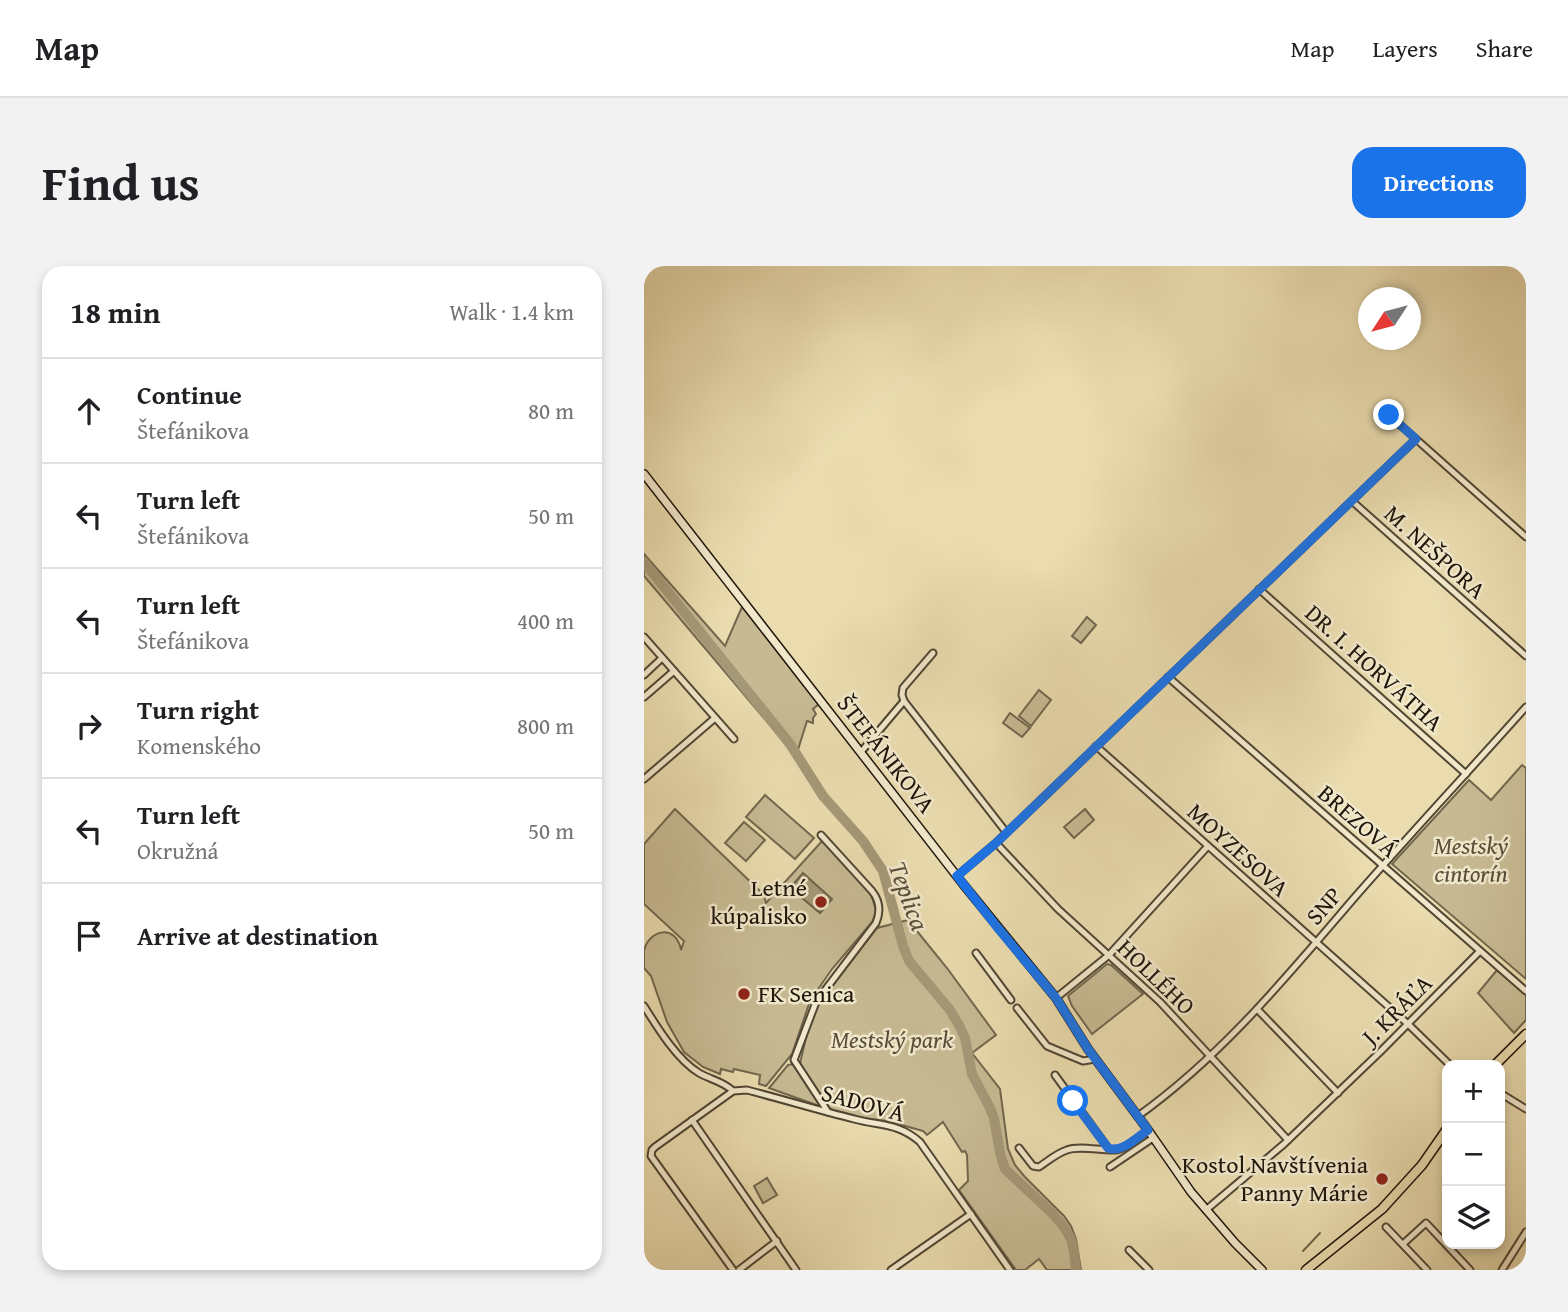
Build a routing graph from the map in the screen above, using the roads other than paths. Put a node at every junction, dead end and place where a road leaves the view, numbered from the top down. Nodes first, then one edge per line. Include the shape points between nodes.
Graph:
1 (1389, 415) dead end
2 (1416, 439) junction
3 (644, 474) edge
4 (1352, 501) junction
5 (1526, 537) edge
6 (1259, 589) junction
7 (644, 637) edge
8 (933, 653) dead end
9 (1526, 656) edge
10 (662, 659) junction
11 (674, 671) junction
12 (644, 675) edge
13 (1168, 677) junction
14 (644, 697) edge
15 (904, 701) junction
16 (1526, 707) edge
17 (715, 718) junction
18 (734, 740) dead end
19 (1096, 746) junction
20 (861, 752) junction
21 (1466, 774) junction
22 (644, 779) edge
23 (1006, 832) junction
24 (821, 835) dead end
25 (996, 843) junction
26 (1208, 846) junction
27 (1382, 866) junction
28 (957, 876) junction
29 (1316, 943) junction
30 (1480, 951) junction
31 (976, 953) dead end
32 (1110, 955) junction
33 (1526, 991) edge
34 (1056, 998) junction
35 (1011, 1000) dead end
36 (644, 1006) edge
37 (1017, 1008) dead end
38 (1257, 1009) junction
39 (1408, 1024) junction
40 (1526, 1034) edge
41 (1209, 1057) junction
42 (1095, 1059) junction
43 (1445, 1060) edge
44 (1500, 1060) edge
45 (1055, 1076) dead end
46 (733, 1091) junction
47 (1338, 1093) junction
48 (1505, 1096) edge
49 (1526, 1109) edge
50 (828, 1112) junction
51 (1138, 1116) junction
52 (692, 1120) junction
53 (1148, 1130) junction
54 (1442, 1136) edge
55 (1153, 1138) junction
56 (1288, 1140) junction
57 (1019, 1147) dead end
58 (1108, 1148) junction
59 (1111, 1167) dead end
60 (1206, 1210) junction
61 (971, 1214) junction
62 (1386, 1227) dead end
63 (1526, 1232) edge
64 (777, 1241) junction
65 (1403, 1244) junction
66 (1129, 1250) dead end
67 (1421, 1263) junction
68 (733, 1270) edge
69 (739, 1270) edge
70 (796, 1270) edge
71 (891, 1270) edge
72 (1010, 1270) edge
73 (1149, 1270) edge
74 (1262, 1270) edge
75 (1306, 1270) edge
76 (1414, 1270) edge
77 (1427, 1270) edge
78 (1471, 1270) edge
79 (1502, 1270) edge

1 - 2 street
2 - 4 street
2 - 5 street
3 - 20 street, ŠTEFÁNIKOVA
4 - 6 street
4 - 9 street, M. NEŠPORA
6 - 13 street
6 - 21 street, DR. I. HORVÁTHA
7 - 10 street
8 - 15 street via 903,688
10 - 11 street
10 - 12 street
11 - 14 street
11 - 17 street
13 - 19 street
13 - 27 street, BREZOVÁ
15 - 20 street
15 - 23 street
16 - 21 street, SNP
17 - 18 street
17 - 22 street
19 - 23 street
19 - 26 street, MOYZESOVA
20 - 28 street, ŠTEFÁNIKOVA
21 - 27 street, SNP
23 - 25 street
24 - 50 street via 872,891 880,912 816,1002 794,1060
25 - 28 street
25 - 32 street, HOLLÉHO via 1058,909
26 - 29 street, MOYZESOVA
26 - 32 street
27 - 29 street, SNP
27 - 30 street, BREZOVÁ
28 - 34 street, ŠTEFÁNIKOVA
29 - 38 street, SNP
29 - 39 street, MOYZESOVA
30 - 33 street, BREZOVÁ
30 - 39 street, J. KRÁĽA
31 - 35 street
32 - 34 street
32 - 41 street, HOLLÉHO
34 - 42 street, ŠTEFÁNIKOVA
36 - 46 street via 677,1053 698,1073
37 - 42 street via 1047,1046 1083,1061
38 - 41 street, SNP
38 - 47 street
39 - 43 street, MOYZESOVA
39 - 47 street, J. KRÁĽA
40 - 44 main road
41 - 51 street, SNP
41 - 56 street, HOLLÉHO
42 - 51 street, ŠTEFÁNIKOVA
45 - 58 street
46 - 50 street, SADOVÁ via 747,1090
46 - 52 street
47 - 56 street, J. KRÁĽA
48 - 49 street
50 - 61 street, SADOVÁ via 912,1135
51 - 53 street, ŠTEFÁNIKOVA
52 - 64 street
52 - 68 street via 655,1147 651,1156
53 - 55 street, ŠTEFÁNIKOVA
53 - 58 street via 1120,1149
54 - 75 main road via 1382,1209
55 - 59 street
55 - 60 street, ŠTEFÁNIKOVA
56 - 60 street, J. KRÁĽA
57 - 58 street via 1033,1166 1039,1167 1070,1148
60 - 74 street, ŠTEFÁNIKOVA
61 - 71 street
61 - 72 street, SADOVÁ
62 - 65 street
63 - 79 street
64 - 69 street
64 - 70 street
65 - 67 street
65 - 78 street via 1426,1223
66 - 73 street
67 - 76 street
67 - 77 street

